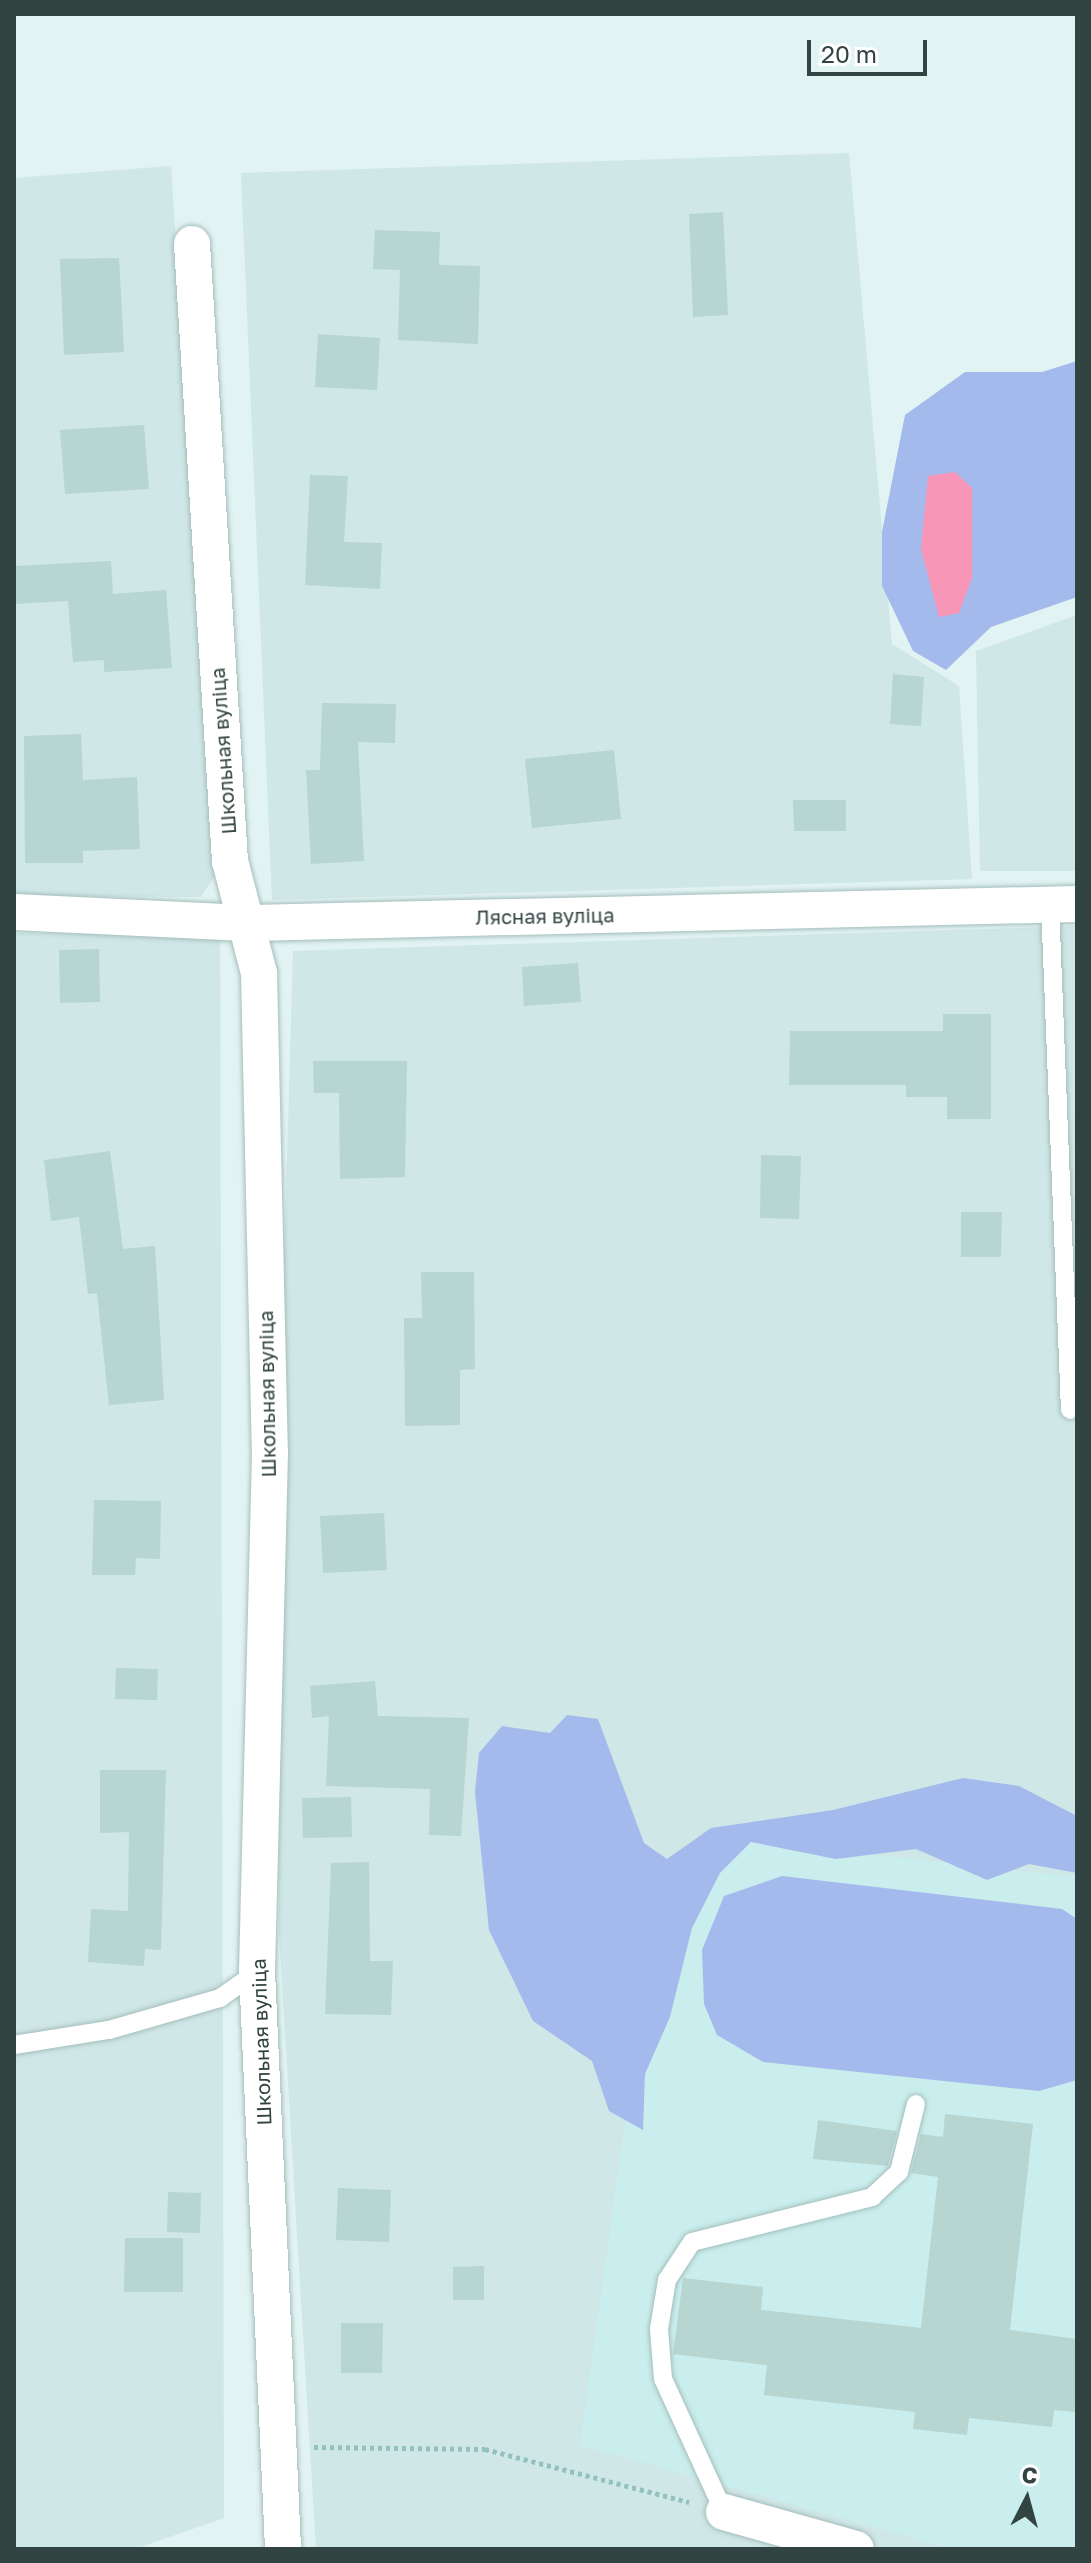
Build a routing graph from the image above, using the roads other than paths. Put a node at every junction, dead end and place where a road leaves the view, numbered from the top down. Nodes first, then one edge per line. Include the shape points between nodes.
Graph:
1 (192, 244) dead end
2 (1063, 904) edge
3 (14, 912) edge
4 (251, 923) junction
5 (1070, 1410) dead end
6 (257, 1971) junction
7 (14, 2045) edge
8 (916, 2104) dead end
9 (724, 2512) joint
10 (283, 2549) edge
11 (856, 2549) edge

1 - 4 street, Школьная вуліца via 230,861
2 - 4 street, Лясная вуліца
2 - 5 lane
3 - 4 street, Лясная вуліца
4 - 6 street, Школьная вуліца via 259,973 270,1453
6 - 7 lane via 220,1998 109,2030
6 - 10 street, Школьная вуліца
8 - 9 lane via 899,2172 872,2197 692,2242 667,2280 659,2329 663,2379
9 - 11 street

